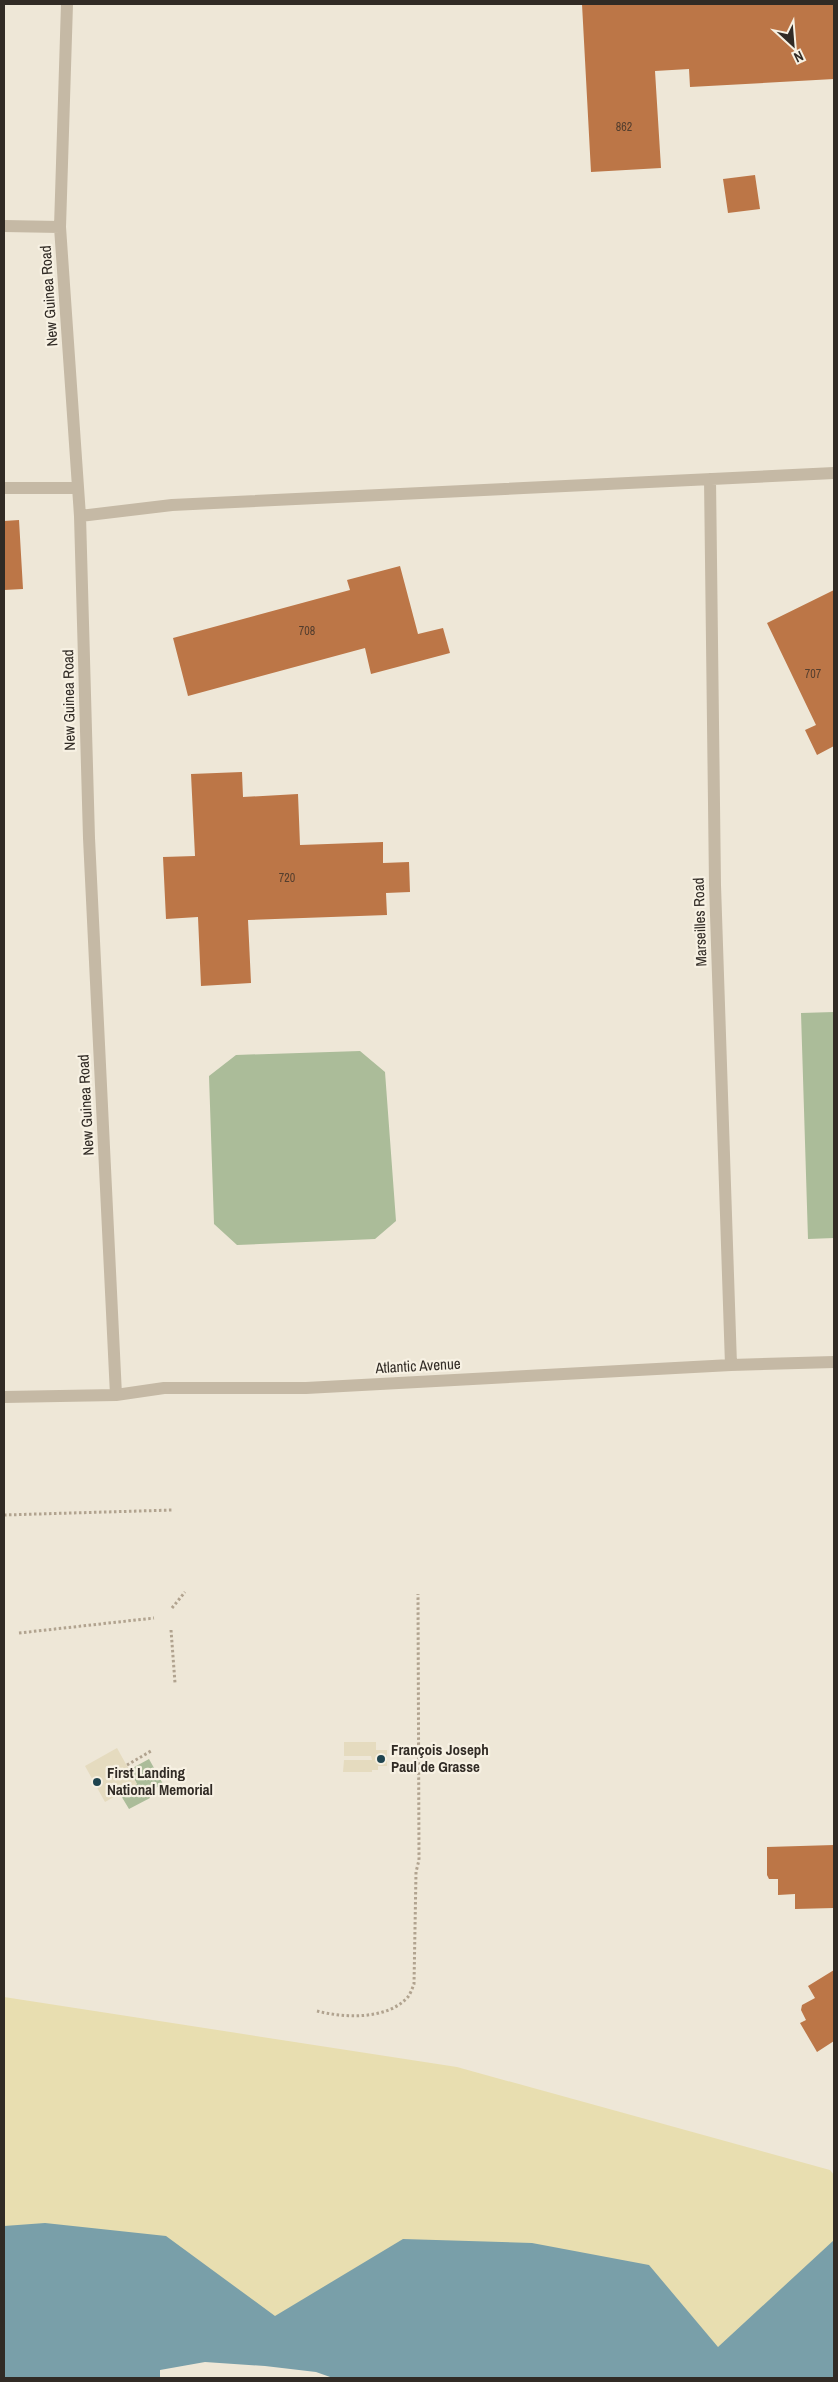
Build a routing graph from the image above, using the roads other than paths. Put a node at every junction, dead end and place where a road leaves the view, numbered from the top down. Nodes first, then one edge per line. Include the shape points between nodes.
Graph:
1 (67, 4) edge
2 (4, 226) edge
3 (60, 227) junction
4 (834, 473) edge
5 (710, 479) junction
6 (4, 488) edge
7 (78, 488) junction
8 (80, 516) junction
9 (834, 1362) edge
10 (731, 1365) junction
11 (116, 1395) junction
12 (4, 1397) edge

1 - 3 street, New Guinea Road
2 - 3 street
3 - 7 street, New Guinea Road
4 - 5 street
5 - 8 street via 172,505
5 - 10 street, Marseilles Road via 715,885
6 - 7 street
7 - 8 street, New Guinea Road
8 - 11 street, New Guinea Road via 89,838
9 - 10 street, Atlantic Avenue
10 - 11 street, Atlantic Avenue via 306,1388 164,1388
11 - 12 street, Atlantic Avenue

